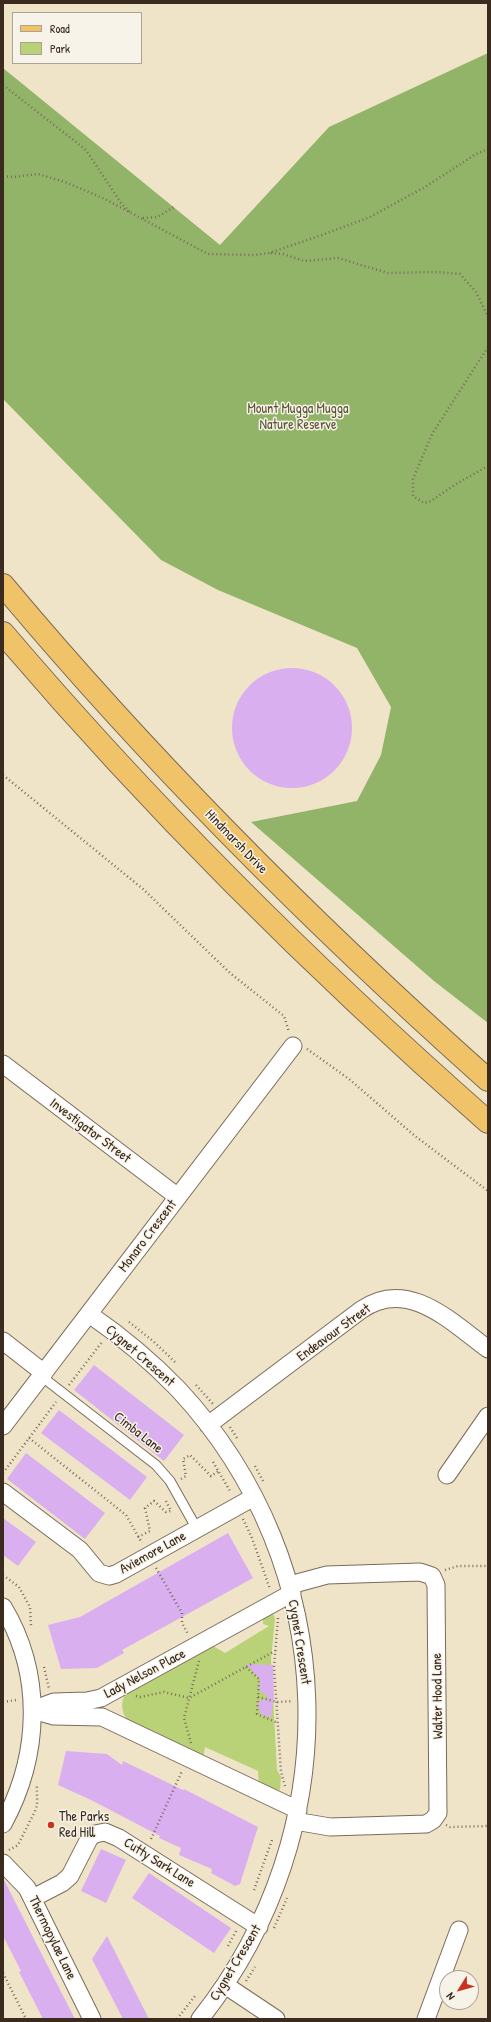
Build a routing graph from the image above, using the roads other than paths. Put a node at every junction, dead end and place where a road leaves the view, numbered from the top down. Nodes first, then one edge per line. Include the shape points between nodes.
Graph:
1 (3, 585) edge
2 (3, 633) edge
3 (293, 1046) road end
4 (3, 1064) edge
5 (488, 1080) edge
6 (488, 1122) edge
7 (178, 1198) junction
8 (89, 1314) junction
9 (3, 1342) edge
10 (488, 1349) edge
11 (42, 1374) junction
12 (488, 1416) edge
13 (215, 1420) junction
14 (3, 1426) edge
15 (447, 1475) dead end
16 (3, 1492) edge
17 (254, 1497) junction
18 (197, 1529) junction
19 (291, 1589) junction
20 (3, 1607) edge
21 (28, 1704) junction
22 (297, 1815) junction
23 (3, 1824) edge
24 (3, 1863) edge
25 (33, 1898) junction
26 (266, 1929) junction
27 (459, 1930) dead end
28 (232, 1989) junction
29 (92, 2019) edge
30 (200, 2019) edge
31 (276, 2019) edge
32 (426, 2019) edge

1 - 5 main road, Hindmarsh Drive via 140,742 257,863 346,950
2 - 6 main road via 97,741 232,883 349,997
3 - 7 street, Monaro Crescent
4 - 7 street, Investigator Street
7 - 8 street, Monaro Crescent
8 - 11 street, Monaro Crescent
8 - 13 street, Cygnet Crescent via 141,1354 179,1391
9 - 11 street
10 - 13 street, Endeavour Street via 424,1304 406,1299 384,1300 361,1310
11 - 14 street, Monaro Crescent
11 - 18 lane, Cimba Lane via 156,1465 170,1481
12 - 15 street
13 - 17 street, Cygnet Crescent via 232,1460
16 - 18 street, Aviemore Lane via 80,1550 103,1575 116,1574
17 - 18 street, Aviemore Lane
17 - 19 street, Cygnet Crescent via 275,1540
19 - 21 street, Lady Nelson Place via 274,1603 191,1642 129,1684 94,1700
19 - 22 street, Cygnet Crescent via 303,1647 307,1699 306,1756
19 - 22 street, Walter Hood Lane via 328,1575 420,1572 432,1576 436,1585 438,1813 426,1824 330,1827
20 - 21 street via 26,1660
21 - 22 street, Lady Nelson Place via 54,1716 102,1717 185,1764 282,1802
21 - 23 street via 31,1745 26,1772
22 - 26 street, Cygnet Crescent
24 - 25 street, Thermopylae Lane via 25,1884
25 - 26 street, Cutty Sark Lane via 70,1876 90,1837 105,1832 131,1845
25 - 29 street, Thermopylae Lane
26 - 28 street, Cygnet Crescent
27 - 32 street
28 - 30 street, Cygnet Crescent
28 - 31 street

